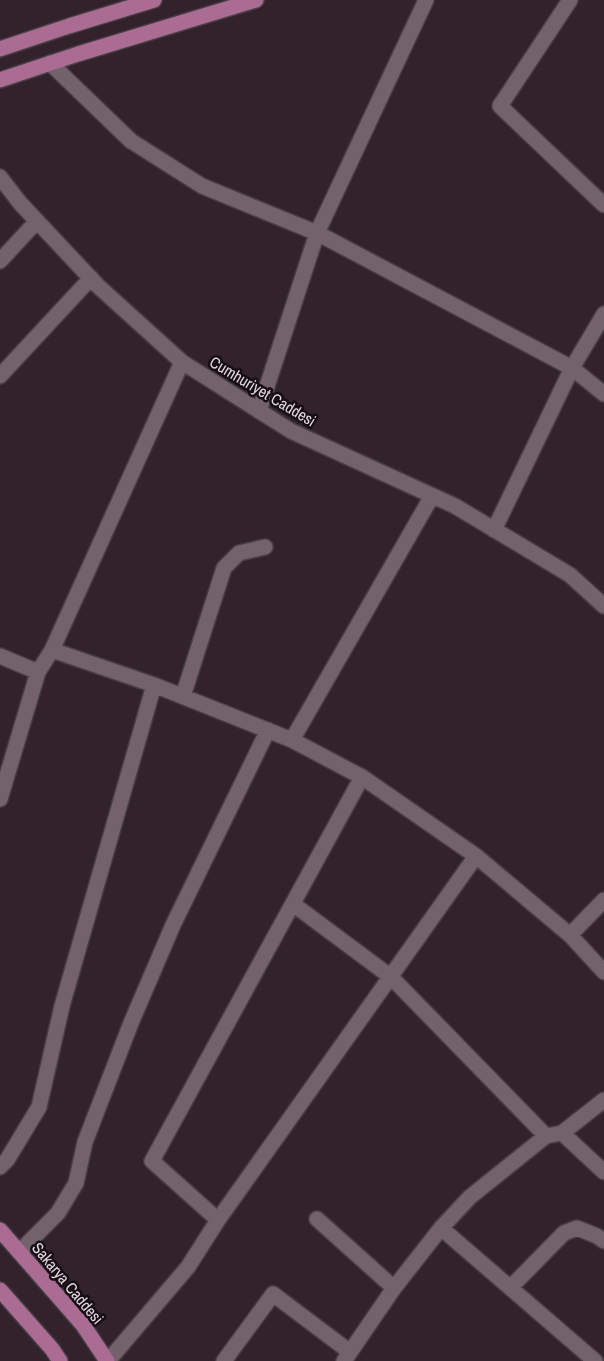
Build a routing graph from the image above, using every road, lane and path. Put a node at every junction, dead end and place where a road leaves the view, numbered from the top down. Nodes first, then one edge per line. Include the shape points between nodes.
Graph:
1 (154, 0) edge
2 (256, 0) edge
3 (426, 0) edge
4 (570, 0) edge
5 (0, 49) edge
6 (50, 63) junction
7 (0, 80) edge
8 (0, 177) edge
9 (604, 205) edge
10 (37, 221) junction
11 (317, 234) junction
12 (0, 261) edge
13 (91, 278) junction
14 (604, 314) edge
15 (182, 362) junction
16 (572, 368) junction
17 (0, 376) edge
18 (604, 394) edge
19 (259, 411) junction
20 (432, 496) junction
21 (494, 530) junction
22 (266, 547) dead end
23 (604, 606) edge
24 (52, 650) junction
25 (0, 656) edge
26 (38, 672) junction
27 (154, 685) junction
28 (183, 696) junction
29 (268, 730) junction
30 (292, 740) junction
31 (362, 777) junction
32 (0, 799) edge
33 (476, 856) junction
34 (604, 900) edge
35 (293, 904) junction
36 (570, 935) junction
37 (604, 972) edge
38 (391, 977) junction
39 (604, 1100) edge
40 (562, 1133) junction
41 (546, 1136) junction
42 (0, 1166) edge
43 (604, 1172) edge
44 (317, 1219) dead end
45 (218, 1220) junction
46 (441, 1228) junction
47 (0, 1230) edge
48 (604, 1241) edge
49 (19, 1252) junction
50 (511, 1287) junction
51 (394, 1288) junction
52 (0, 1290) edge
53 (347, 1356) edge
54 (60, 1361) edge
55 (108, 1361) edge
56 (224, 1361) edge
57 (595, 1361) edge

1 - 5 main road
2 - 6 main road
3 - 11 street
4 - 9 street via 500,106
6 - 7 main road
6 - 11 street via 131,141 162,161 202,186
8 - 10 street, Cumhuriyet Caddesi
10 - 12 street
10 - 13 street, Cumhuriyet Caddesi
11 - 16 street
11 - 19 street
13 - 15 street, Cumhuriyet Caddesi
13 - 17 street
14 - 16 street
15 - 19 street, Cumhuriyet Caddesi
15 - 24 street
16 - 18 street
16 - 21 street
19 - 20 street, Cumhuriyet Caddesi via 291,432
20 - 21 street, Cumhuriyet Caddesi
20 - 30 street
21 - 23 street, Cumhuriyet Caddesi via 570,575
22 - 28 street via 239,553 224,568
24 - 26 street
24 - 27 street
25 - 26 street
26 - 32 street
27 - 28 street
27 - 42 street via 62,1006 39,1107 7,1160
28 - 29 street
29 - 30 street
29 - 49 street via 173,925 135,1014 85,1142 76,1183 58,1213
30 - 31 street
31 - 33 street
31 - 35 street
33 - 36 street
33 - 38 street
34 - 36 street
35 - 38 street
35 - 45 street via 152,1161
36 - 37 street
38 - 41 street
38 - 45 street
39 - 40 street
40 - 41 street
40 - 43 street
41 - 46 street via 470,1197
44 - 51 street
45 - 55 street via 188,1267
46 - 50 street
46 - 51 street
47 - 49 main road, Sakarya Caddesi
48 - 50 street via 577,1228 564,1233
49 - 55 main road, Sakarya Caddesi via 83,1325
50 - 57 street
51 - 53 street
52 - 54 main road
53 - 56 street via 274,1294

